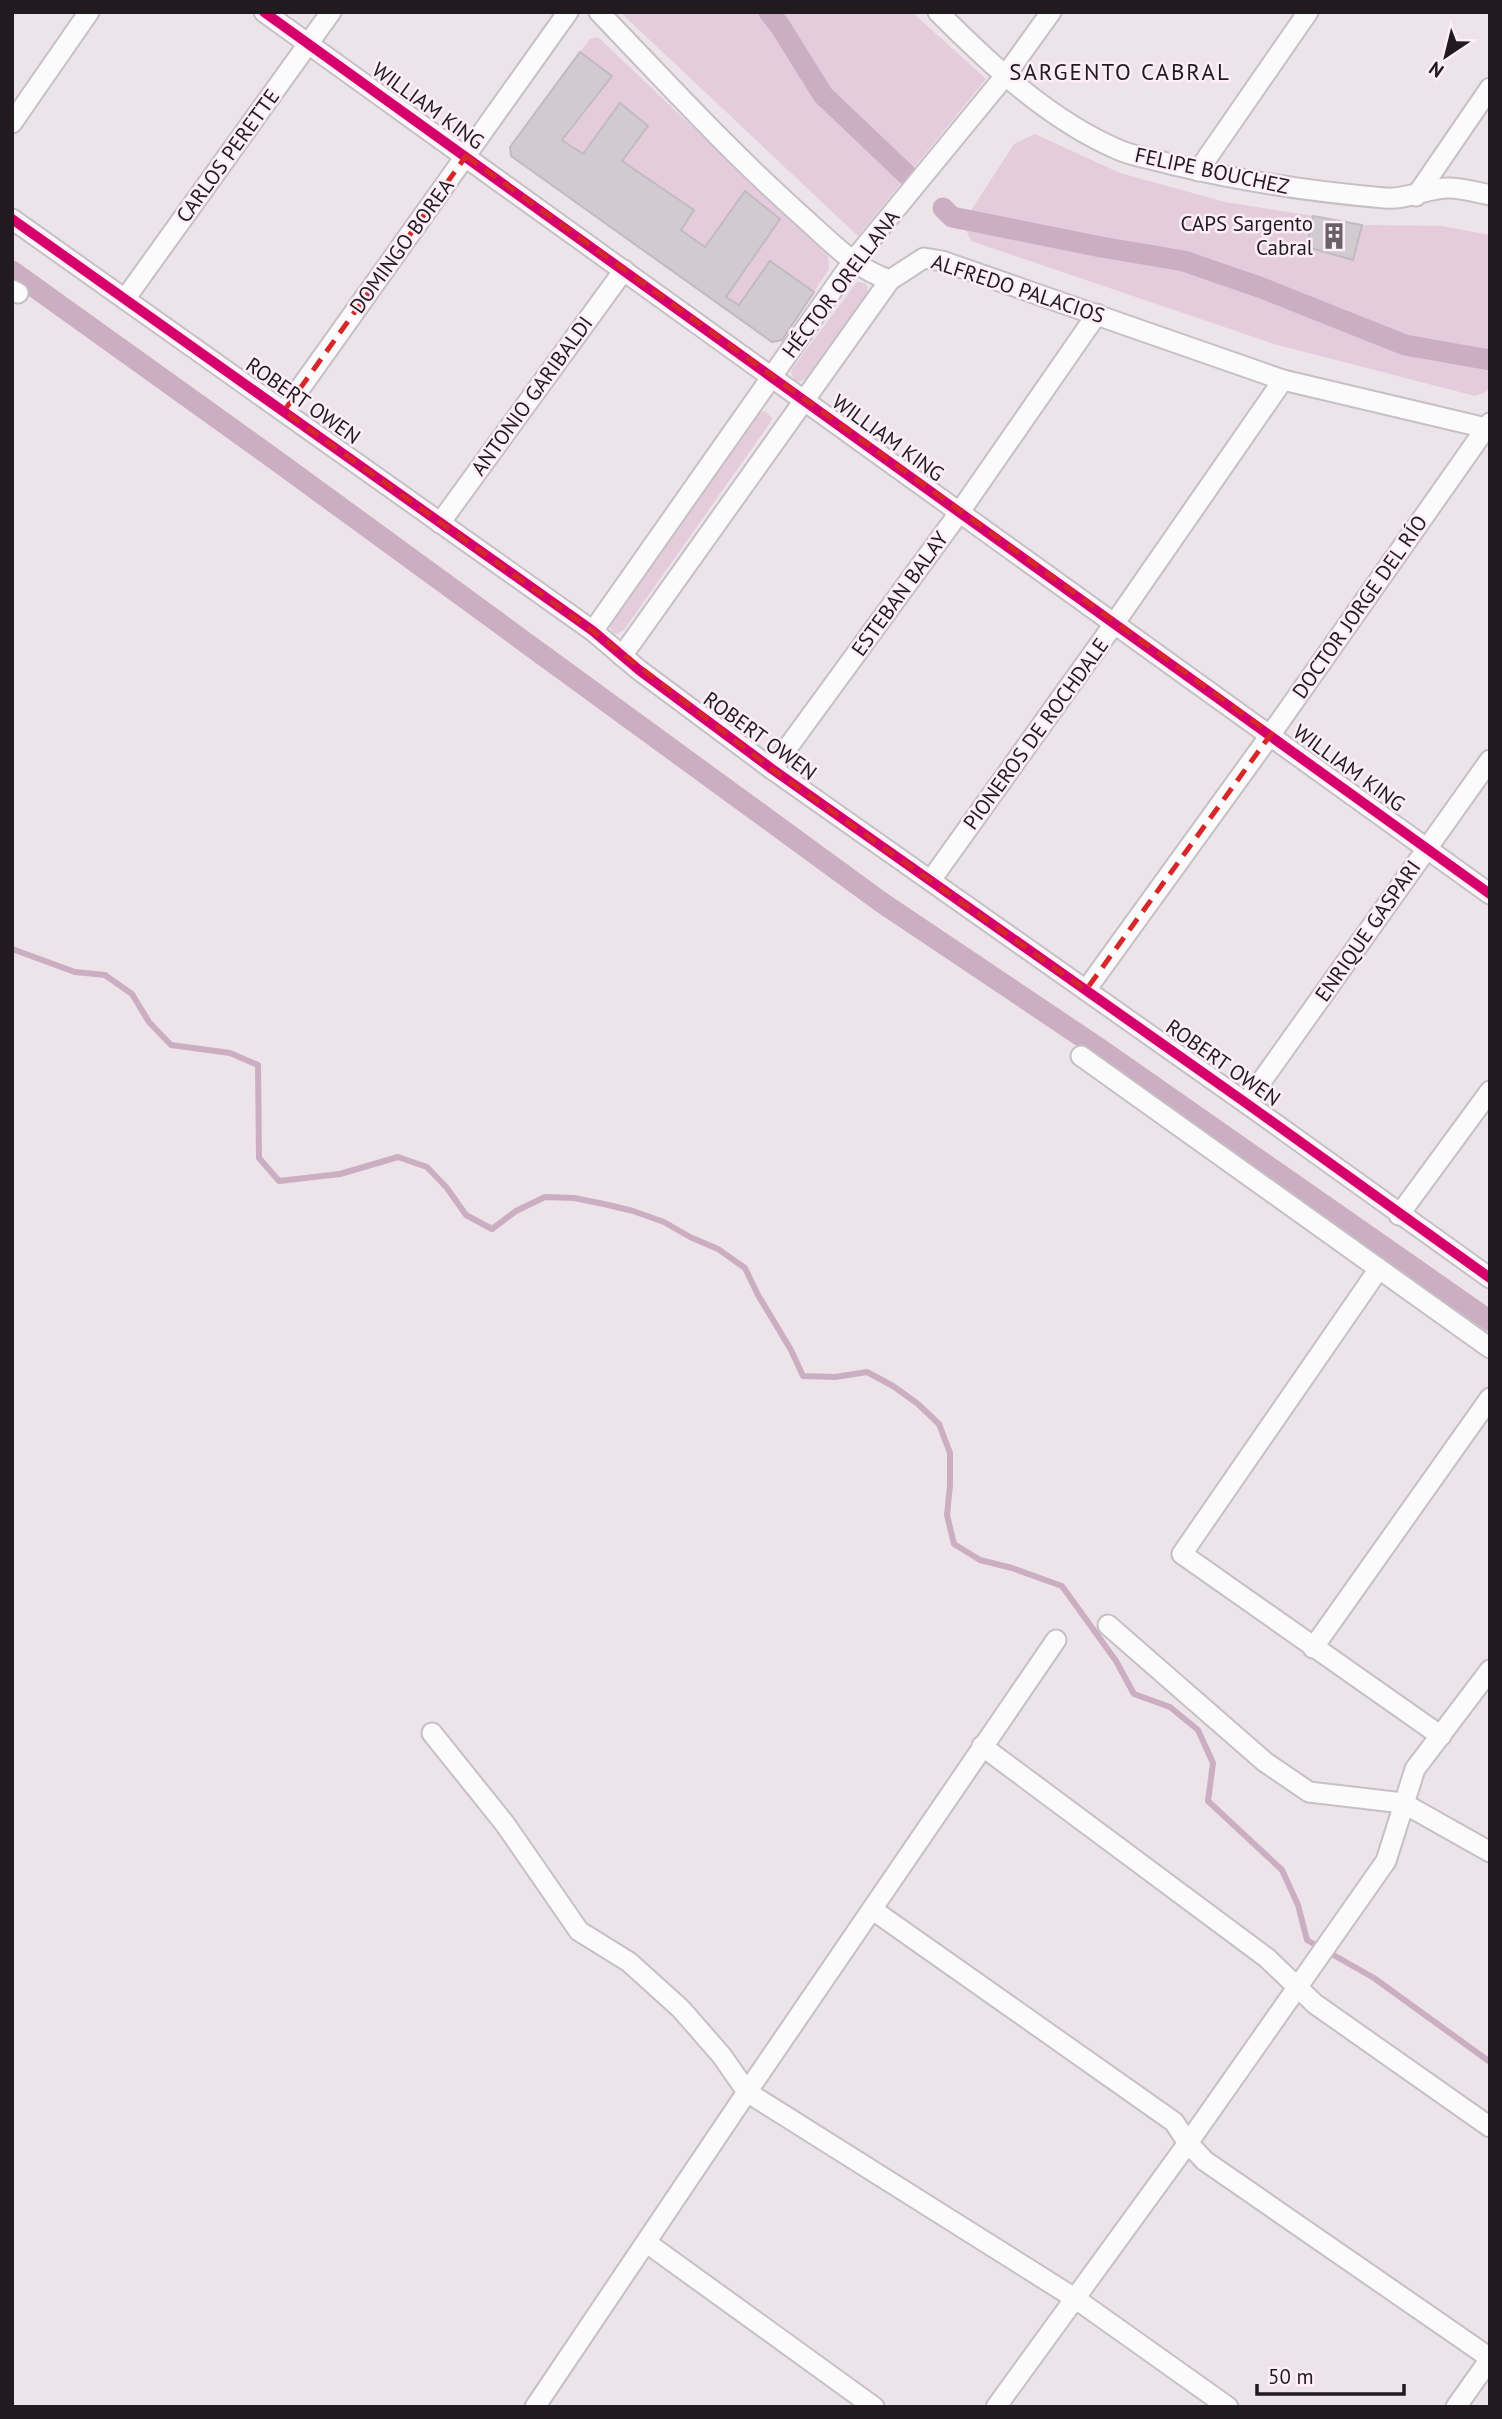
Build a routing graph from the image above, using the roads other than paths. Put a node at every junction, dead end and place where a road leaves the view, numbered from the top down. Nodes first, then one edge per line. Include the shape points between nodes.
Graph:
1 (89, 12) edge
2 (264, 12) edge
3 (331, 12) edge
4 (568, 12) edge
5 (598, 12) edge
6 (938, 12) edge
7 (1051, 12) edge
8 (1308, 12) edge
9 (308, 44) junction
10 (1006, 76) junction
11 (1490, 88) edge
12 (12, 123) edge
13 (466, 156) junction
14 (1198, 171) junction
15 (1416, 195) junction
16 (1490, 195) edge
17 (12, 219) edge
18 (853, 261) junction
19 (624, 270) junction
20 (890, 280) junction
21 (125, 299) junction
22 (1097, 314) junction
23 (772, 377) junction
24 (1283, 380) junction
25 (804, 401) junction
26 (284, 411) junction
27 (1488, 425) edge
28 (960, 513) junction
29 (440, 523) junction
30 (1114, 624) junction
31 (593, 631) junction
32 (622, 656) junction
33 (1271, 734) junction
34 (1490, 760) edge
35 (772, 768) junction
36 (1427, 848) junction
37 (931, 880) junction
38 (1490, 894) edge
39 (1086, 990) junction
40 (1082, 1056) dead end
41 (1490, 1091) edge
42 (1246, 1103) junction
43 (1399, 1215) junction
44 (1378, 1270) junction
45 (1490, 1278) edge
46 (1490, 1348) edge
47 (1490, 1398) edge
48 (1108, 1625) dead end
49 (1056, 1640) dead end
50 (1313, 1648) junction
51 (1490, 1670) edge
52 (432, 1733) dead end
53 (1441, 1736) junction
54 (982, 1746) junction
55 (1403, 1803) junction
56 (1490, 1852) edge
57 (873, 1910) junction
58 (1302, 1980) junction
59 (747, 2092) junction
60 (1490, 2127) edge
61 (1188, 2143) junction
62 (647, 2243) junction
63 (1076, 2299) junction
64 (1490, 2358) edge
65 (535, 2407) edge
66 (874, 2407) edge
67 (996, 2407) edge
68 (1228, 2407) edge
69 (1456, 2407) edge

1 - 12 street
2 - 9 street, WILLIAM KING
3 - 9 street, CARLOS PERETTE
4 - 13 street, DOMINGO BOREA
5 - 18 street via 756,175
6 - 10 street, FELIPE BOUCHEZ
7 - 10 street, HÉCTOR ORELLANA
8 - 14 street
9 - 13 street, WILLIAM KING
9 - 21 street, CARLOS PERETTE
10 - 14 street, FELIPE BOUCHEZ via 1041,104 1120,151
10 - 18 street, HÉCTOR ORELLANA
11 - 15 street
13 - 19 street, WILLIAM KING
13 - 26 street, DOMINGO BOREA
14 - 15 street, FELIPE BOUCHEZ via 1390,199
15 - 16 street, FELIPE BOUCHEZ via 1447,188
17 - 21 street, ROBERT OWEN
18 - 20 street
18 - 23 street, HÉCTOR ORELLANA
19 - 23 street, WILLIAM KING
19 - 29 street, ANTONIO GARIBALDI
20 - 22 street, ALFREDO PALACIOS via 924,258
20 - 25 street, HÉCTOR ORELLANA
21 - 26 street, ROBERT OWEN
22 - 24 street, ALFREDO PALACIOS
22 - 28 street, ESTEBAN BALAY
23 - 25 street, WILLIAM KING
23 - 31 street, HÉCTOR ORELLANA
24 - 27 street, ALFREDO PALACIOS
24 - 30 street, PIONEROS DE ROCHDALE
25 - 28 street, WILLIAM KING
25 - 32 street, HÉCTOR ORELLANA
26 - 29 street, ROBERT OWEN
27 - 33 street, DOCTOR JORGE DEL RÍO
28 - 30 street, WILLIAM KING
28 - 35 street, ESTEBAN BALAY
29 - 31 street, ROBERT OWEN
30 - 33 street, WILLIAM KING
30 - 37 street, PIONEROS DE ROCHDALE
31 - 32 street, ROBERT OWEN
32 - 35 street, ROBERT OWEN
33 - 36 street, WILLIAM KING
33 - 39 street, DOCTOR JORGE DEL RÍO
34 - 36 street, ENRIQUE GASPARI
35 - 37 street, ROBERT OWEN
36 - 38 street, WILLIAM KING
36 - 42 street, ENRIQUE GASPARI
37 - 39 street, ROBERT OWEN
39 - 42 street, ROBERT OWEN
40 - 44 street
41 - 43 street
42 - 43 street, ROBERT OWEN
43 - 45 street, ROBERT OWEN
44 - 46 street
44 - 50 street via 1182,1554
47 - 50 street
48 - 55 street via 1265,1762 1308,1792
49 - 54 street
50 - 53 street
51 - 53 street
52 - 59 street via 505,1824 579,1931 629,1962 681,2008
53 - 55 street via 1415,1769
54 - 57 street
54 - 58 street
55 - 56 street
55 - 58 street via 1386,1861
57 - 59 street
57 - 61 street via 1174,2122
58 - 60 street via 1315,2004
58 - 61 street
59 - 62 street
59 - 63 street
61 - 63 street
61 - 64 street via 1205,2161
62 - 65 street
62 - 66 street
63 - 67 street
63 - 68 street
64 - 69 street

